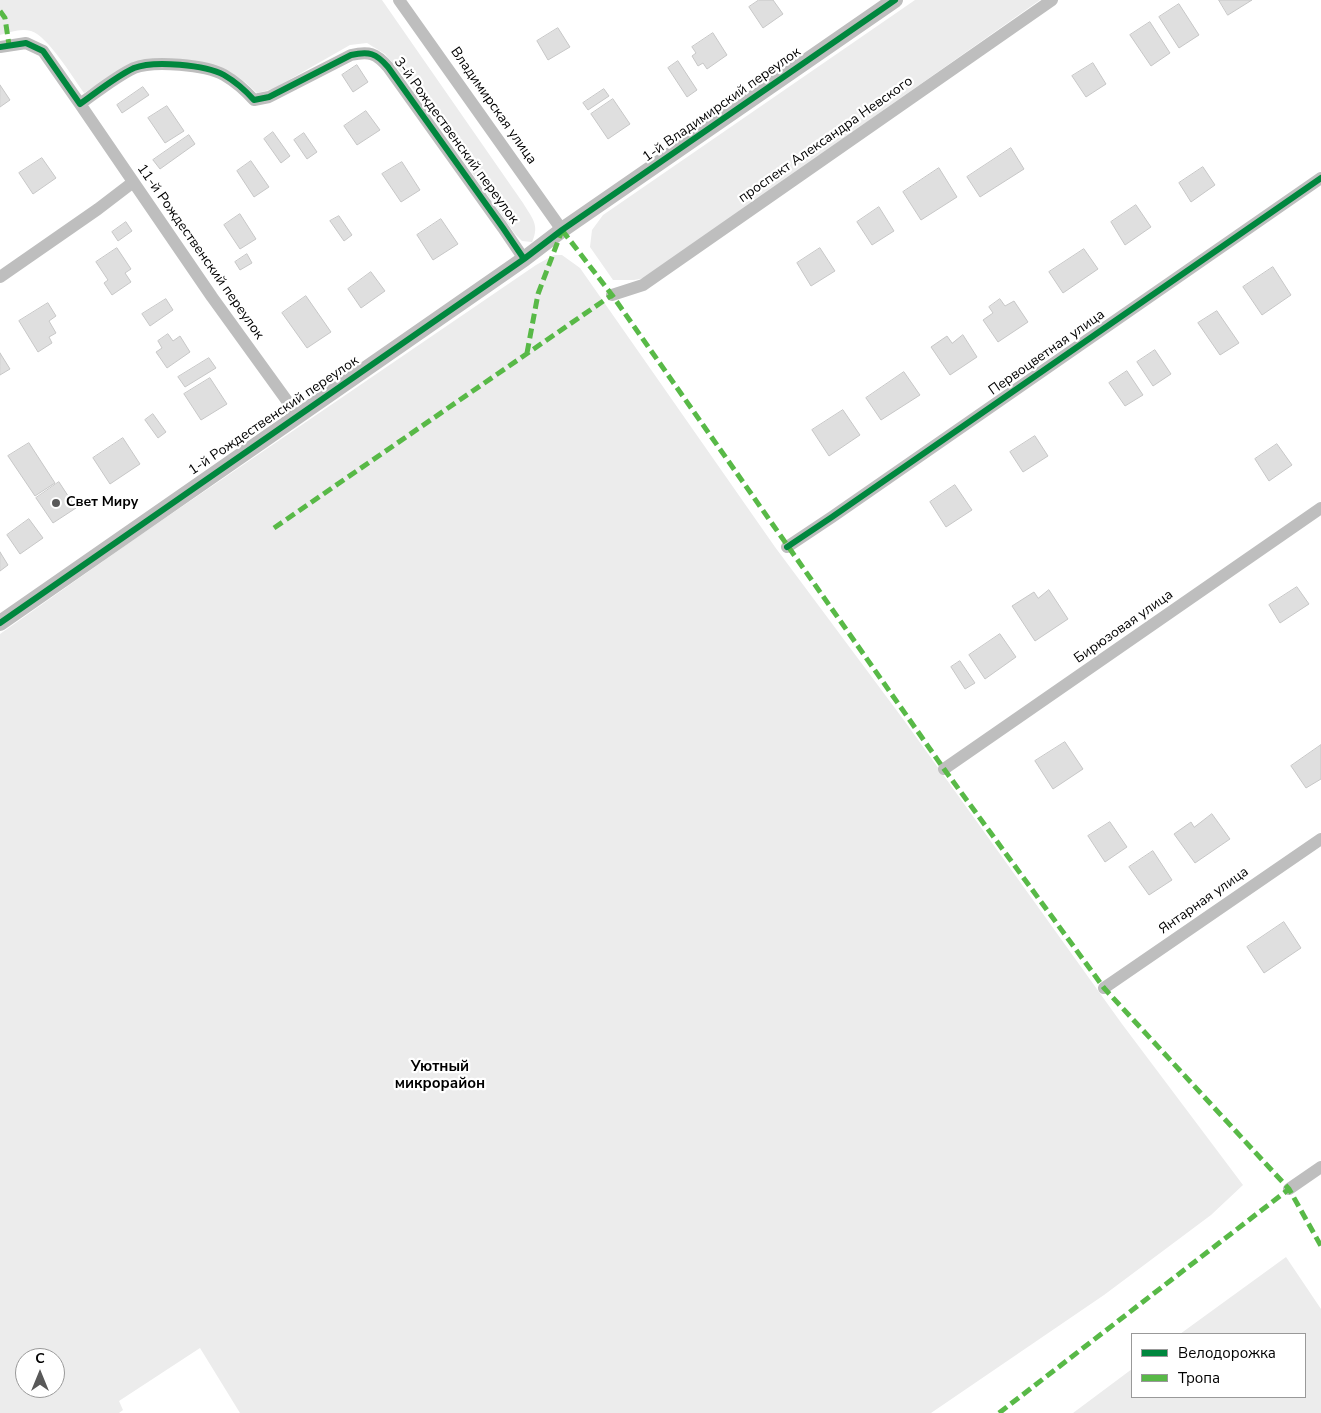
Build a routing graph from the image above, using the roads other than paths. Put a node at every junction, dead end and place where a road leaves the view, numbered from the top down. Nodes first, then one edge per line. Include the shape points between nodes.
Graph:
1 (399, 0) edge
2 (896, 0) edge
3 (1052, 0) edge
4 (0, 47) edge
5 (80, 104) junction
6 (1321, 178) edge
7 (132, 183) junction
8 (562, 230) junction
9 (524, 259) junction
10 (0, 277) edge
11 (612, 295) dead end
12 (298, 416) junction
13 (1321, 508) edge
14 (787, 547) dead end
15 (0, 623) edge
16 (944, 769) dead end
17 (1321, 839) edge
18 (1104, 988) dead end
19 (1321, 1167) edge
20 (1289, 1189) dead end

1 - 8 street, Владимирская улица
2 - 8 street, 1-й Владимирский переулок
3 - 11 street, проспект Александра Невского via 643,285
4 - 5 street via 26,43 42,51
5 - 7 street, 11-й Рождественский переулок
5 - 9 street, 3-й Рождественский переулок via 135,68 164,63 222,74 254,100 269,97 351,55 364,52 378,57 388,67
6 - 14 street, Первоцветная улица
7 - 10 street
7 - 12 street, 11-й Рождественский переулок
8 - 9 street, 1-й Рождественский переулок
9 - 12 street, 1-й Рождественский переулок
12 - 15 street, 1-й Рождественский переулок
13 - 16 street, Бирюзовая улица
17 - 18 street, Янтарная улица
19 - 20 street

